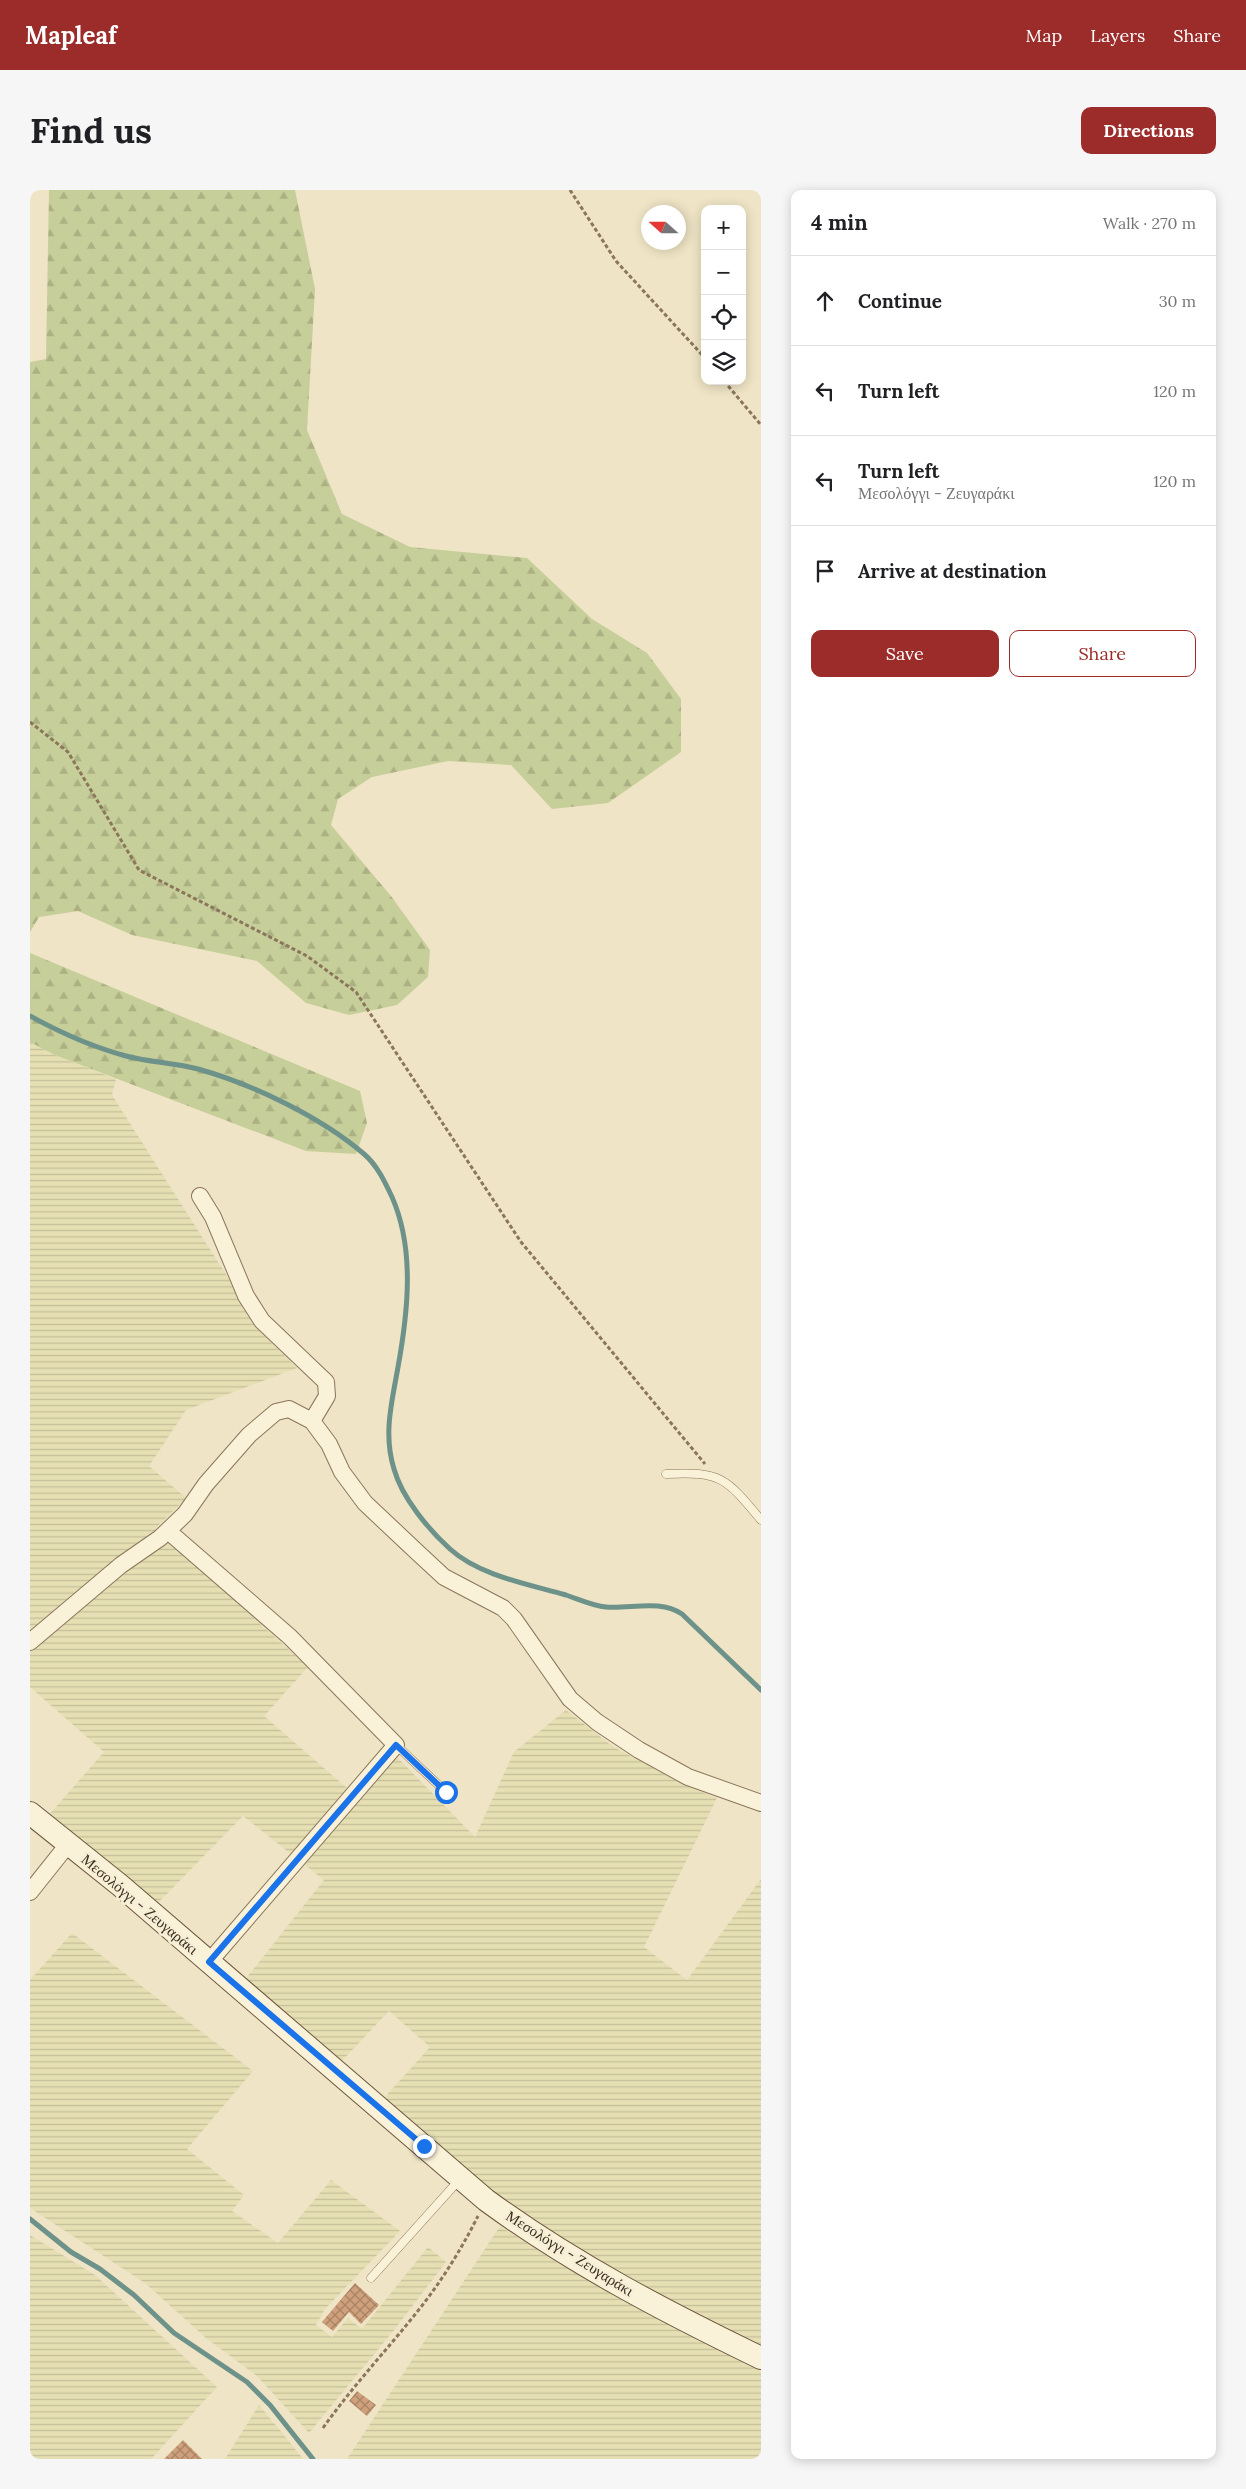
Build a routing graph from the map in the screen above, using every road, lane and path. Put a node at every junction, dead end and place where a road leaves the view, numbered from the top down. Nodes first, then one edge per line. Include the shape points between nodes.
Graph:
1 (570, 190) edge
2 (701, 354) edge
3 (727, 385) edge
4 (761, 425) edge
5 (30, 722) edge
6 (200, 1196) dead end
7 (312, 1421) junction
8 (666, 1474) dead end
9 (715, 1476) junction
10 (761, 1520) edge
11 (168, 1531) junction
12 (30, 1642) edge
13 (396, 1745) junction
14 (446, 1792) dead end
15 (761, 1803) edge
16 (30, 1813) edge
17 (69, 1843) junction
18 (30, 1892) edge
19 (209, 1962) junction
20 (461, 2177) junction
21 (486, 2200) junction
22 (371, 2278) dead end
23 (761, 2358) edge
24 (323, 2428) dead end

1 - 2 path via 616,261
3 - 4 path
5 - 9 path via 68,752 139,870 307,956 356,992 521,1242
6 - 7 street via 213,1217 246,1296 262,1321 326,1382 327,1396
7 - 11 street via 289,1410 276,1412 249,1435
7 - 15 street via 365,1503 444,1577 503,1608 570,1699 597,1722 688,1777
8 - 9 lane via 698,1472
9 - 10 lane via 730,1486
11 - 12 street via 121,1565
11 - 13 street via 290,1637
13 - 14 lane
13 - 19 street
16 - 17 main road, Μεσολόγγι - Ζευγαράκι
17 - 18 street
17 - 19 main road, Μεσολόγγι - Ζευγαράκι
19 - 20 main road, Μεσολόγγι - Ζευγαράκι
20 - 21 main road, Μεσολόγγι - Ζευγαράκι
20 - 22 lane
21 - 23 main road, Μεσολόγγι - Ζευγαράκι via 548,2243 618,2284
21 - 24 path via 452,2263 417,2312 350,2390

